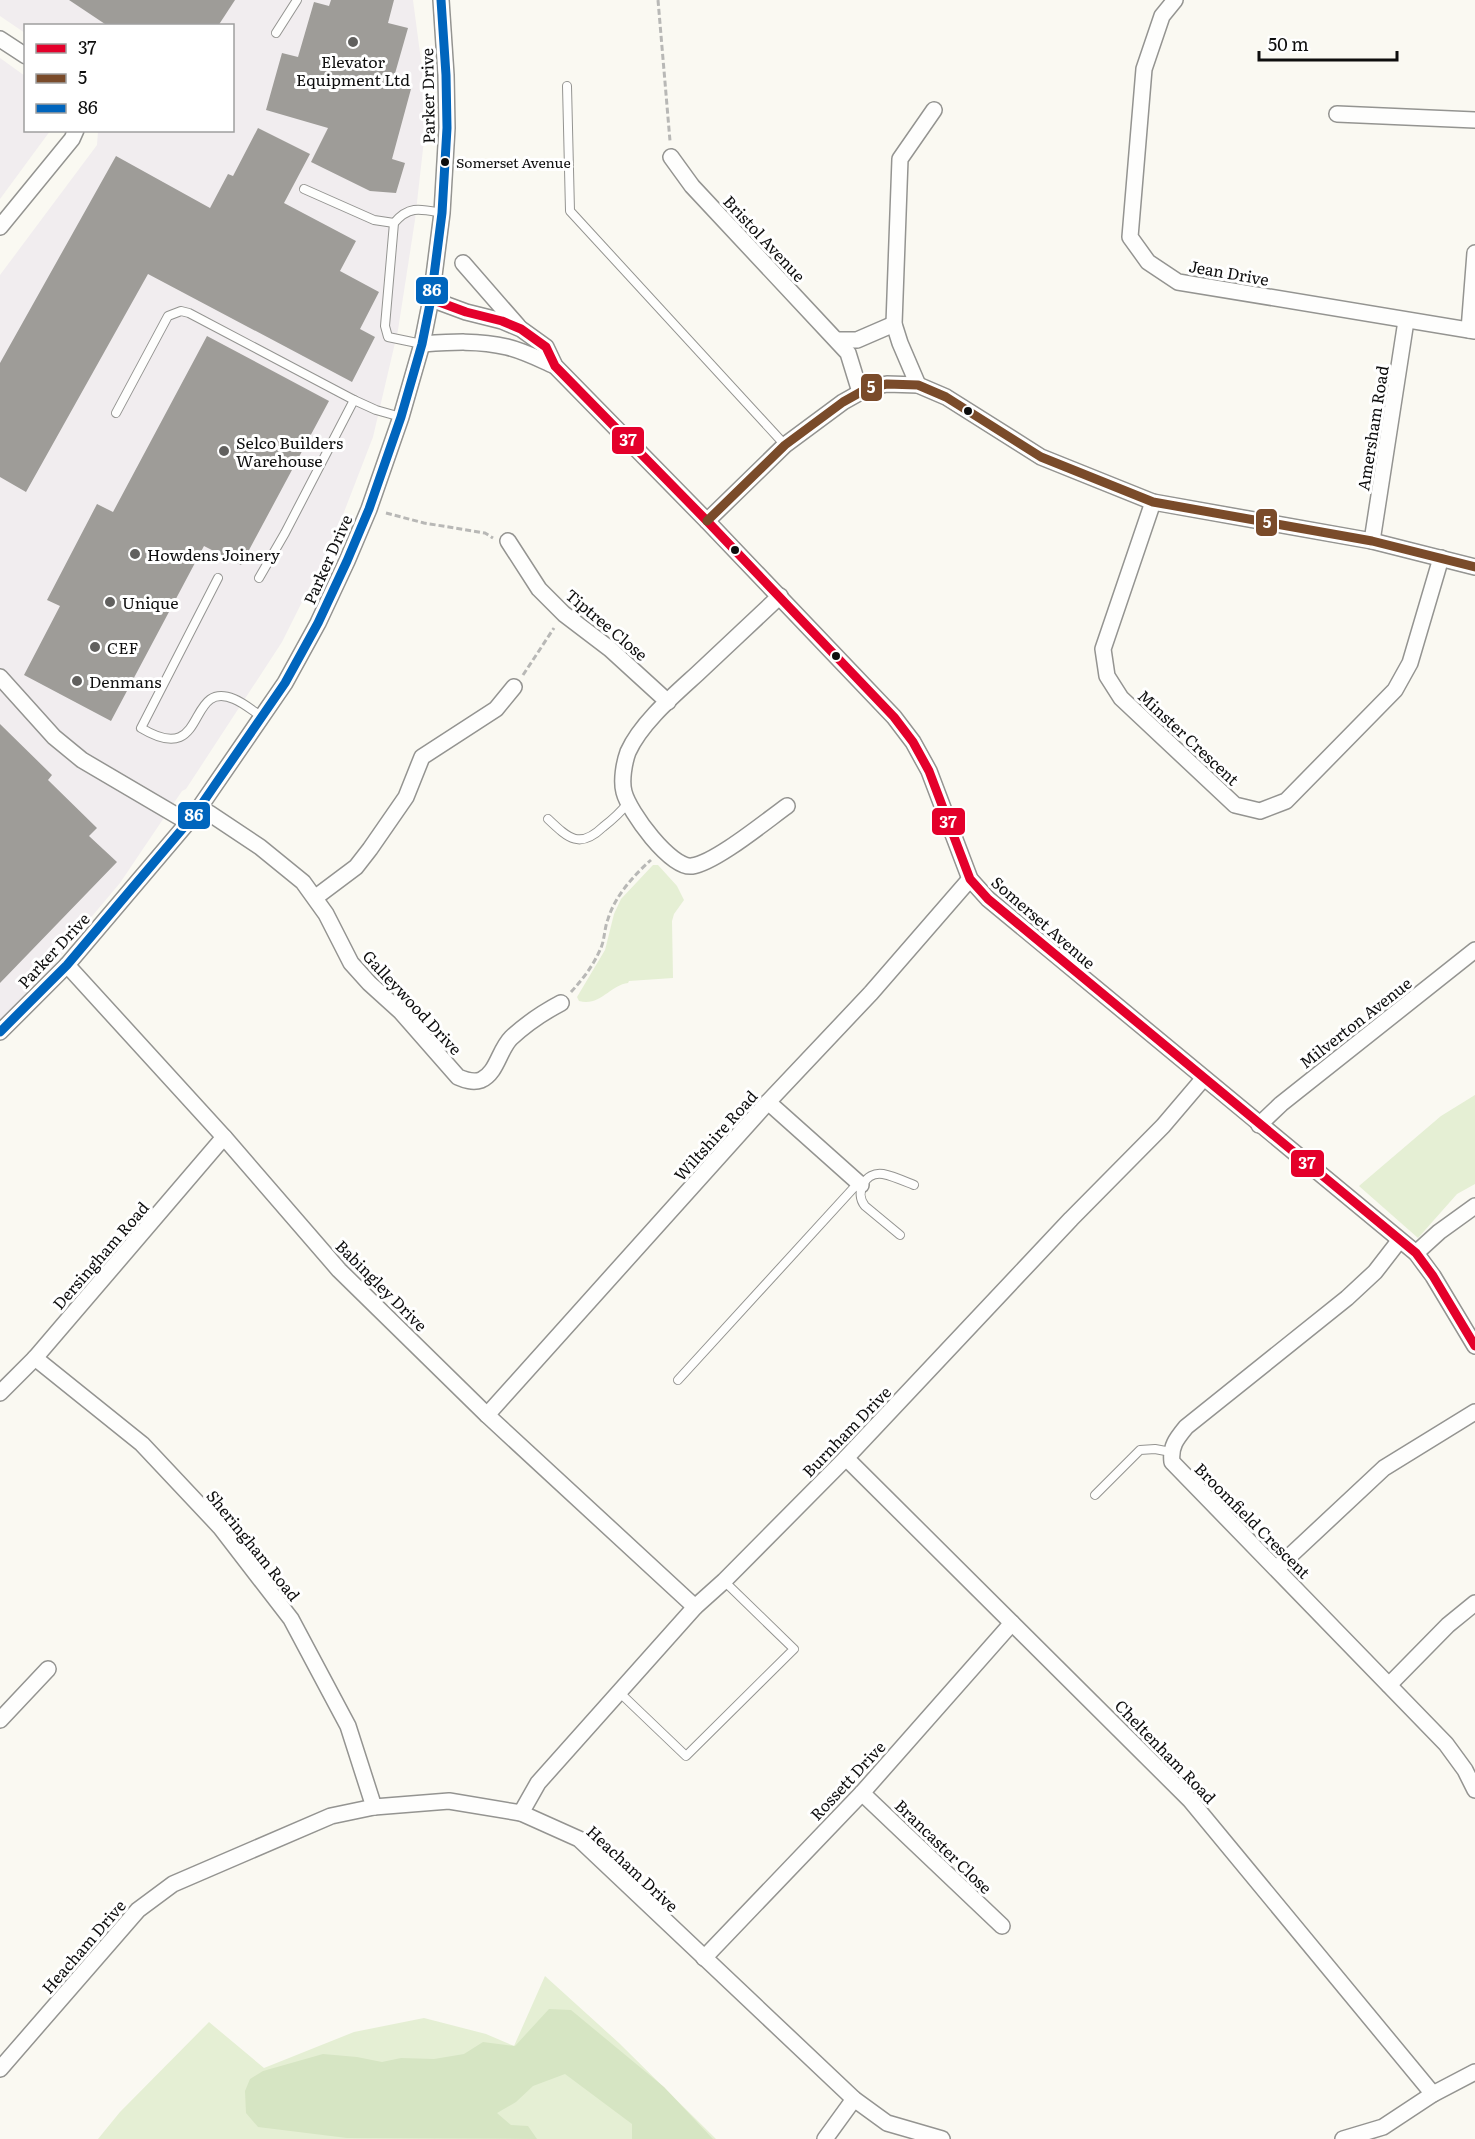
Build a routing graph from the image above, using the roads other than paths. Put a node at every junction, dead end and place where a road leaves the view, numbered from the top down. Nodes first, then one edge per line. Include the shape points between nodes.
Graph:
1 (297, 0) edge
2 (441, 0) edge
3 (1175, 0) edge
4 (276, 33) dead end
5 (0, 39) edge
6 (24, 55) edge
7 (567, 86) dead end
8 (934, 110) dead end
9 (1337, 114) dead end
10 (1475, 120) edge
11 (75, 132) edge
12 (671, 157) road end
13 (304, 189) dead end
14 (442, 213) junction
15 (394, 223) junction
16 (0, 226) edge
17 (1475, 253) edge
18 (463, 263) dead end
19 (432, 298) junction
20 (1406, 321) junction
21 (894, 324) junction
22 (521, 329) junction
23 (1472, 331) edge
24 (837, 340) junction
25 (422, 344) junction
26 (555, 366) junction
27 (918, 385) junction
28 (860, 392) junction
29 (354, 400) junction
30 (116, 413) dead end
31 (401, 417) junction
32 (785, 445) junction
33 (1153, 502) junction
34 (707, 521) junction
35 (508, 541) road end
36 (1372, 541) junction
37 (1441, 558) junction
38 (1475, 567) edge
39 (218, 578) dead end
40 (259, 578) dead end
41 (780, 596) junction
42 (0, 677) edge
43 (514, 687) road end
44 (668, 702) junction
45 (262, 717) junction
46 (627, 804) junction
47 (787, 806) dead end
48 (195, 814) junction
49 (548, 819) dead end
50 (970, 879) junction
51 (316, 897) junction
52 (1475, 950) edge
53 (67, 965) junction
54 (561, 1003) road end
55 (0, 1032) edge
56 (1203, 1079) junction
57 (768, 1102) junction
58 (1259, 1125) junction
59 (224, 1137) junction
60 (860, 1184) junction
61 (914, 1185) dead end
62 (1475, 1206) edge
63 (900, 1235) dead end
64 (1399, 1241) junction
65 (1416, 1254) junction
66 (1475, 1346) edge
67 (35, 1358) junction
68 (678, 1380) dead end
69 (0, 1393) edge
70 (1475, 1412) edge
71 (487, 1415) junction
72 (1171, 1452) junction
73 (846, 1458) junction
74 (1095, 1495) dead end
75 (1277, 1568) junction
76 (724, 1581) junction
77 (1475, 1604) edge
78 (694, 1607) junction
79 (1012, 1623) junction
80 (48, 1669) dead end
81 (1389, 1685) junction
82 (618, 1691) junction
83 (0, 1720) edge
84 (1470, 1767) edge
85 (1475, 1790) edge
86 (862, 1793) junction
87 (374, 1806) junction
88 (521, 1813) junction
89 (1002, 1926) dead end
90 (704, 1958) junction
91 (0, 2069) edge
92 (1475, 2072) edge
93 (1433, 2094) junction
94 (855, 2098) junction
95 (825, 2139) edge
96 (942, 2139) edge
97 (1343, 2139) edge

1 - 4 lane
2 - 14 street, Parker Drive via 447,75
3 - 20 street, Jean Drive via 1162,16 1144,69 1131,237 1148,262 1178,282
5 - 6 street
7 - 32 lane via 570,211
8 - 21 street via 900,159
9 - 10 street
11 - 16 street
12 - 24 street, Bristol Avenue via 692,186
13 - 15 lane via 374,220
14 - 15 lane via 411,210
14 - 19 street, Parker Drive
15 - 25 lane via 385,326 388,338
17 - 23 street
18 - 22 street, Somerset Avenue
19 - 22 street, Somerset Avenue
19 - 25 street, Parker Drive
20 - 23 street, Jean Drive
20 - 36 street, Amersham Road
21 - 24 street via 857,340
21 - 27 street
22 - 26 street, Somerset Avenue via 546,347
24 - 28 street, Bristol Avenue via 848,353
25 - 26 street, Somerset Avenue via 487,343 526,353
25 - 31 street, Parker Drive
26 - 34 street, Somerset Avenue
27 - 28 street via 887,384
27 - 33 street via 946,397 1041,457
28 - 32 street
29 - 30 lane via 181,311 168,316
29 - 31 lane
29 - 40 lane
31 - 45 street, Parker Drive via 369,509 318,623
32 - 34 street
33 - 36 street
33 - 37 street, Minster Crescent via 1103,649 1107,676 1121,698 1235,804 1260,811 1286,801 1395,690 1410,663
34 - 41 street, Somerset Avenue
35 - 44 street, Tiptree Close via 539,589
36 - 37 street
37 - 38 street
39 - 45 lane via 141,728 158,737 180,738 207,702 220,697 233,699
41 - 44 street
41 - 50 street, Somerset Avenue via 913,742 929,771
42 - 48 street, Galleywood Drive via 54,737 82,760 179,817
43 - 51 street via 496,709 422,757 406,797 370,849 356,867
44 - 46 street via 628,754 623,789
45 - 48 street, Parker Drive
46 - 47 street via 677,863 688,867 701,864
46 - 49 lane via 583,840 566,834
48 - 51 street, Galleywood Drive via 209,813 260,847
48 - 53 street, Parker Drive
50 - 56 street, Somerset Avenue via 1010,918
50 - 57 street, Wiltshire Road via 871,993
51 - 54 street, Galleywood Drive via 351,963 458,1077 467,1081 480,1080 492,1071 510,1039
52 - 58 street, Milverton Avenue
53 - 55 street, Parker Drive
53 - 59 street, Babingley Drive
56 - 58 street, Somerset Avenue
56 - 73 street, Burnham Drive via 1163,1126
57 - 60 street
57 - 71 street, Wiltshire Road
58 - 64 street, Somerset Avenue
59 - 67 street, Dersingham Road
59 - 71 street, Babingley Drive via 339,1270
60 - 61 lane via 876,1174 884,1174
60 - 63 lane via 861,1201
60 - 68 lane
62 - 65 street
64 - 65 street, Somerset Avenue
64 - 72 street via 1375,1272 1347,1298 1186,1427
65 - 66 street, Somerset Avenue
67 - 69 street, Dersingham Road
67 - 87 street, Sheringham Road via 142,1444 220,1527 291,1618 348,1726
70 - 75 street via 1384,1468
71 - 78 street, Babingley Drive
72 - 74 lane via 1140,1450
72 - 75 street, Broomfield Crescent via 1179,1471
73 - 76 street, Burnham Drive
73 - 79 street, Cheltenham Road
75 - 81 street, Broomfield Crescent
76 - 78 street, Burnham Drive
76 - 82 lane via 794,1648 686,1756
77 - 81 street via 1448,1625
78 - 82 street, Burnham Drive
79 - 86 street, Rossett Drive
79 - 93 street, Cheltenham Road via 1190,1800
80 - 83 street
81 - 84 street, Broomfield Crescent
82 - 88 street, Burnham Drive via 538,1784
84 - 85 street, Broomfield Crescent
86 - 89 street, Brancaster Close
86 - 90 street, Rossett Drive
87 - 88 street, Heacham Drive via 449,1802
87 - 91 street, Heacham Drive via 331,1816 173,1884 138,1910
88 - 90 street, Heacham Drive via 579,1839
90 - 94 street, Heacham Drive
92 - 93 street
93 - 97 street via 1383,2127
94 - 95 street
94 - 96 street, Heacham Drive via 887,2123

